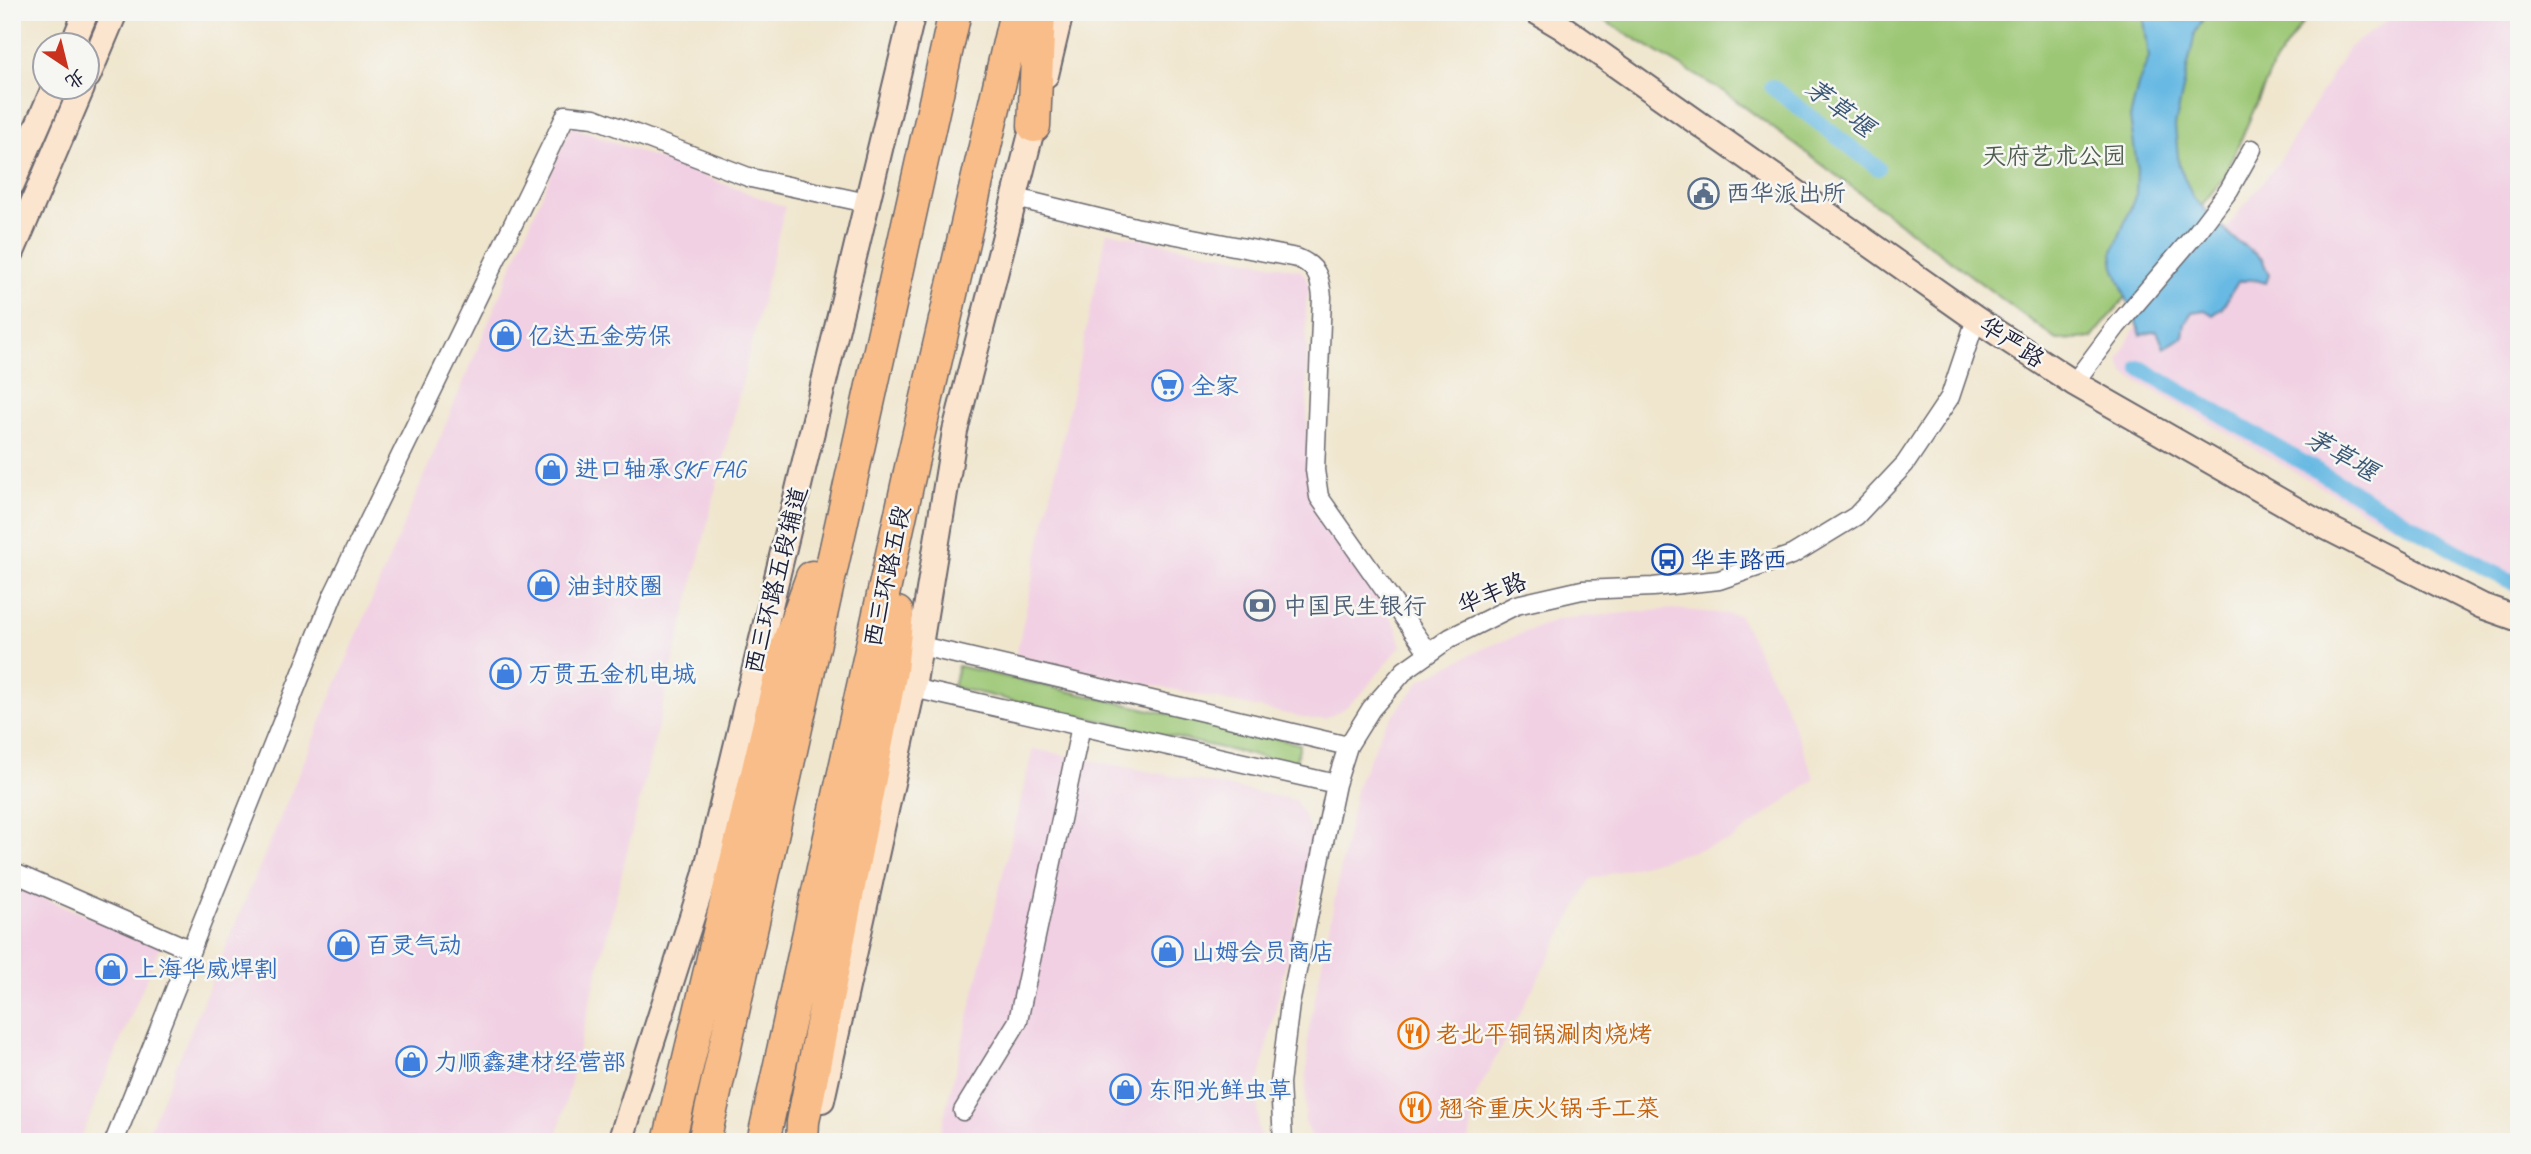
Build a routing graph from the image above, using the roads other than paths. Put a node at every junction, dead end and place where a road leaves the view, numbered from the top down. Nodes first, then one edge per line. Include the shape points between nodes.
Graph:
1 (86, 12) edge
2 (115, 12) edge
3 (913, 12) edge
4 (1016, 12) edge
5 (1039, 12) edge
6 (1061, 12) edge
7 (1537, 12) edge
8 (953, 17) edge
9 (78, 32) edge
10 (102, 43) edge
11 (48, 102) edge
12 (76, 102) edge
13 (1034, 125) junction
14 (2252, 149) dead end
15 (12, 184) edge
16 (1016, 198) junction
17 (867, 203) junction
18 (12, 252) edge
19 (1976, 318) junction
20 (2074, 383) junction
21 (859, 444) junction
22 (912, 463) junction
23 (2519, 619) edge
24 (921, 646) junction
25 (1429, 653) junction
26 (902, 679) junction
27 (1081, 726) junction
28 (1348, 746) junction
29 (1336, 784) junction
30 (12, 872) edge
31 (191, 950) junction
32 (683, 1091) junction
33 (963, 1111) dead end
34 (811, 1141) edge
35 (114, 1142) edge
36 (620, 1142) edge
37 (663, 1142) edge
38 (669, 1142) edge
39 (704, 1142) edge
40 (763, 1142) edge
41 (1283, 1142) edge

1 - 9 main road
2 - 10 main road
3 - 17 main road, 西三环路五段辅道
4 - 22 highway, 西三环路五段
5 - 13 highway
6 - 13 main road
7 - 19 main road, 华严路
8 - 21 highway
11 - 15 main road
12 - 18 main road
13 - 16 main road
14 - 20 street via 2198,231
16 - 24 main road via 955,431
16 - 25 street via 1311,263 1322,297 1315,459 1318,497
17 - 31 street via 751,178 594,118 566,115 333,595
17 - 36 main road, 西三环路五段辅道 via 705,876
19 - 20 main road, 华严路
19 - 25 street, 华丰路 via 1950,397 1905,464 1856,516 1814,542 1792,555 1719,580 1582,590 1516,605
20 - 23 main road, 华严路 via 2326,527 2482,606
21 - 32 highway via 788,644
21 - 39 highway
22 - 26 highway
22 - 40 highway, 西三环路五段
24 - 26 main road
24 - 28 street
25 - 28 street, 华丰路 via 1396,679
26 - 27 street
26 - 34 highway via 803,1122
27 - 29 street
27 - 33 street via 1018,1020
28 - 29 street, 华丰路
29 - 41 street, 华丰路 via 1290,1004 1280,1083
30 - 31 street
31 - 35 street
32 - 37 highway
32 - 38 highway

